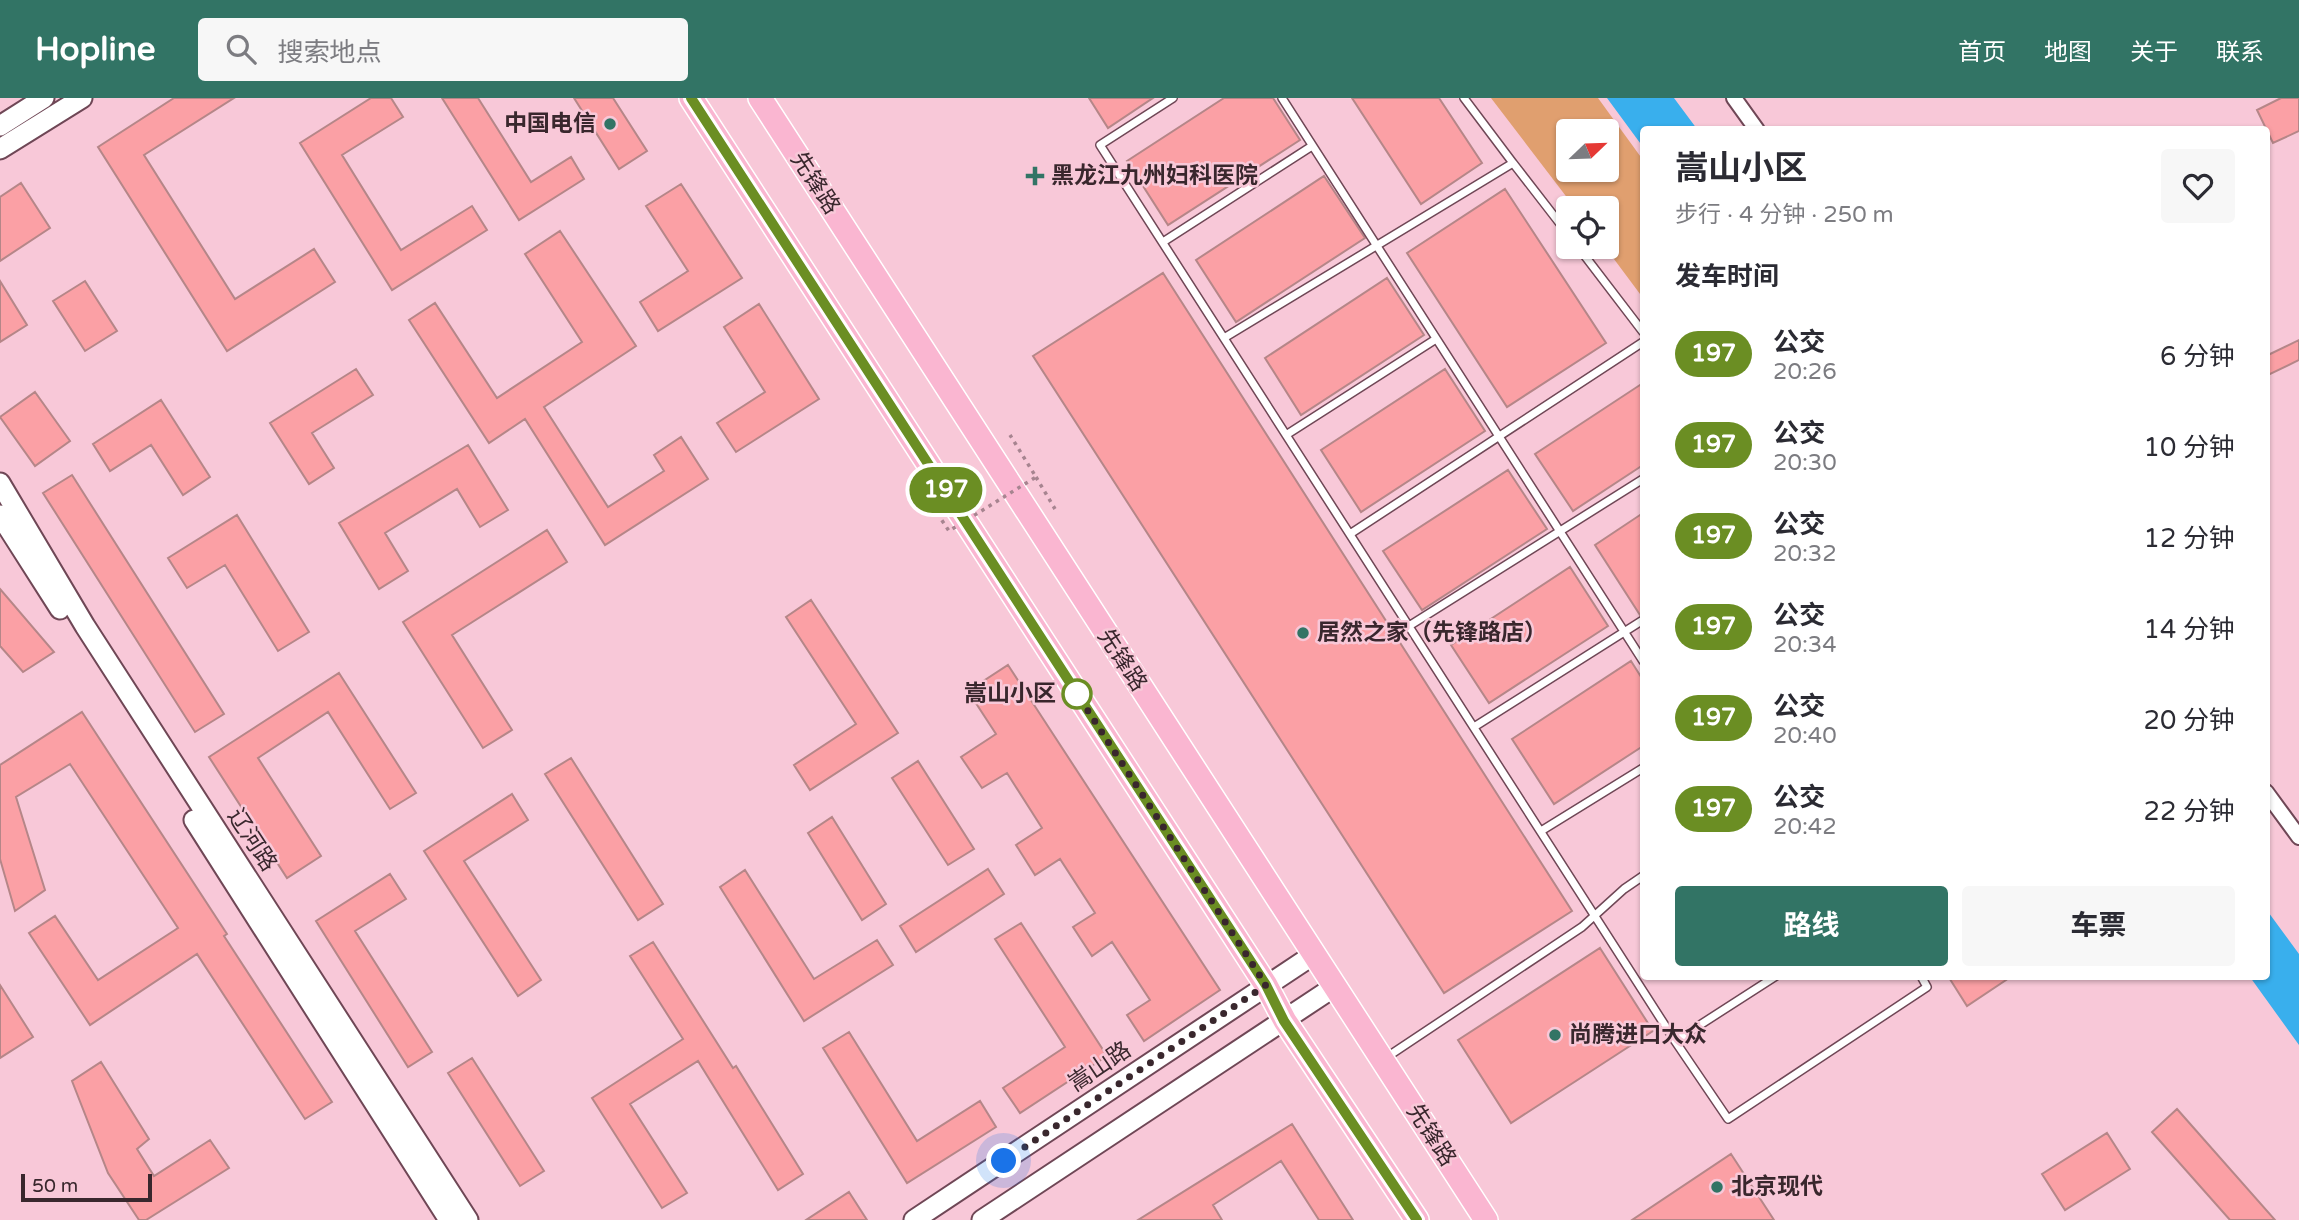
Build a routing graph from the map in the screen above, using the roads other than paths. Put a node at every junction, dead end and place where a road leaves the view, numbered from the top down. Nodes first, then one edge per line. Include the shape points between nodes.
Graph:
1 (44, 98) edge
2 (82, 98) edge
3 (691, 98) edge
4 (760, 98) edge
5 (1172, 98) edge
6 (1282, 98) edge
7 (1464, 98) edge
8 (1734, 98) edge
9 (0, 126) edge
10 (1754, 126) edge
11 (1312, 146) junction
12 (0, 149) edge
13 (1513, 163) junction
14 (1556, 219) edge
15 (1163, 242) junction
16 (1376, 245) junction
17 (1587, 259) edge
18 (1640, 328) edge
19 (1224, 338) junction
20 (1436, 339) junction
21 (1640, 344) edge
22 (1286, 435) junction
23 (1499, 436) junction
24 (1640, 481) edge
25 (0, 483) edge
26 (0, 515) edge
27 (1559, 531) junction
28 (1350, 534) junction
29 (1640, 622) edge
30 (1409, 626) junction
31 (1625, 632) junction
32 (1640, 657) edge
33 (1474, 727) junction
34 (1640, 770) edge
35 (2270, 797) edge
36 (1541, 831) junction
37 (2299, 837) edge
38 (1640, 878) edge
39 (1595, 915) junction
40 (1313, 955) junction
41 (1770, 980) edge
42 (1923, 980) edge
43 (1266, 985) junction
44 (1334, 987) junction
45 (1284, 1021) junction
46 (1675, 1041) junction
47 (1382, 1061) junction
48 (449, 1220) edge
49 (468, 1220) edge
50 (914, 1220) edge
51 (982, 1220) edge
52 (1417, 1220) edge
53 (1486, 1220) edge

1 - 9 main road
2 - 12 main road
3 - 43 main road
4 - 40 main road, 先锋路
5 - 15 lane via 1100,145
6 - 11 lane
7 - 13 lane
8 - 10 street
11 - 15 lane
11 - 16 lane
13 - 14 lane
13 - 16 lane
15 - 19 lane
16 - 19 lane
16 - 20 lane
17 - 18 lane
19 - 22 lane
20 - 22 lane
20 - 23 lane
21 - 23 lane
22 - 28 lane
23 - 27 lane
23 - 28 lane
24 - 27 lane
25 - 49 main road, 辽河路 via 85,626
26 - 48 main road, 辽河路
27 - 30 lane
27 - 31 lane
28 - 30 lane
29 - 31 lane
30 - 33 lane
31 - 32 lane
31 - 33 lane
33 - 36 lane
34 - 36 lane
35 - 37 street
36 - 39 lane
38 - 39 lane
39 - 46 lane
39 - 47 lane
40 - 43 main road, 嵩山路
40 - 44 main road, 先锋路
41 - 46 lane
42 - 46 lane via 1927,987 1728,1119
43 - 45 main road
43 - 50 main road, 嵩山路
44 - 45 main road
44 - 47 main road, 先锋路
45 - 51 main road
45 - 52 main road
47 - 53 main road, 先锋路

